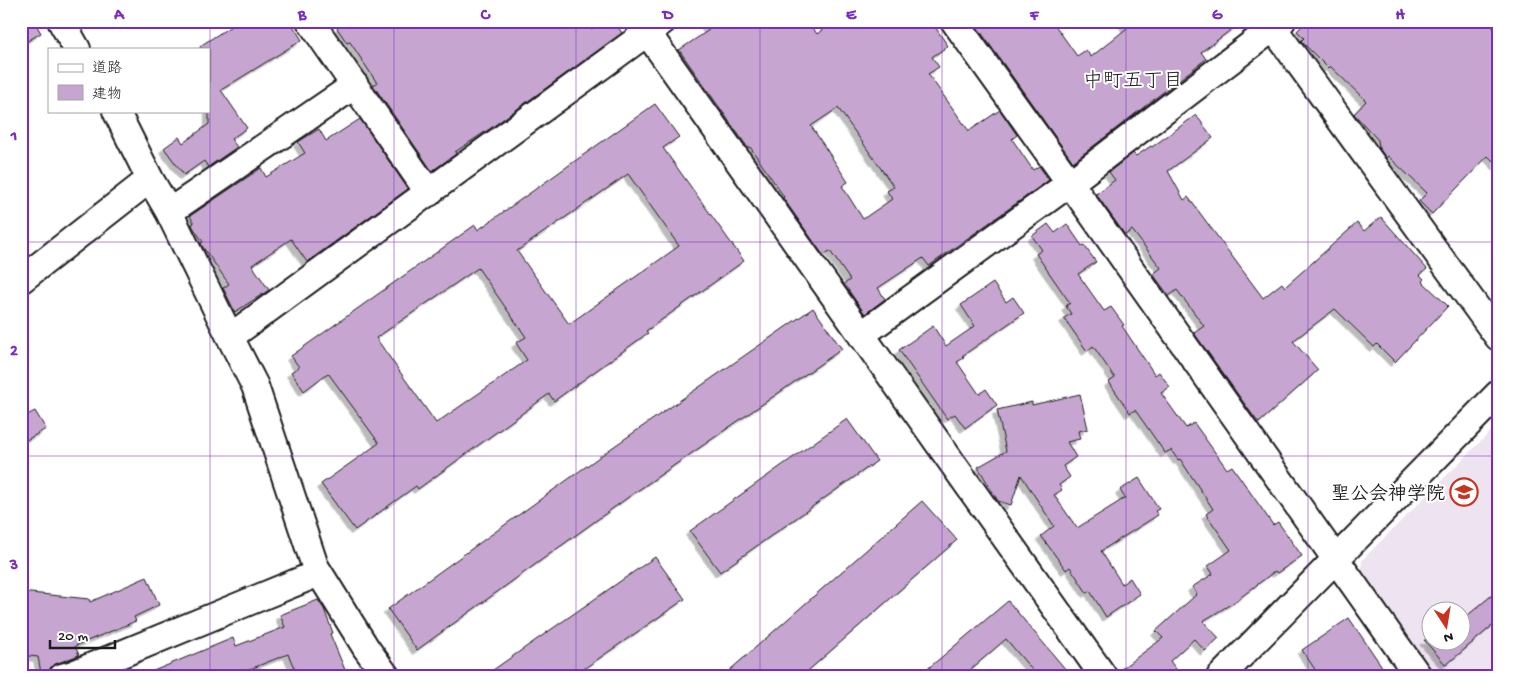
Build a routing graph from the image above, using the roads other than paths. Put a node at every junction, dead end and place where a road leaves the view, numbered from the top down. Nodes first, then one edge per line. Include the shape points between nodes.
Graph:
1 (61, 21) edge
2 (310, 21) edge
3 (954, 21) edge
4 (650, 25) edge
5 (1278, 25) edge
6 (76, 48) edge
7 (354, 85) junction
8 (116, 112) edge
9 (150, 179) junction
10 (1070, 183) junction
11 (429, 193) junction
12 (169, 212) junction
13 (21, 280) edge
14 (861, 335) junction
15 (1498, 336) edge
16 (230, 337) junction
17 (1498, 394) edge
18 (1336, 559) junction
19 (319, 573) junction
20 (384, 676) edge
21 (62, 677) edge
22 (1104, 677) edge
23 (1220, 677) edge
24 (1419, 677) edge

1 - 6 street
2 - 7 street
3 - 10 street
4 - 11 street
4 - 14 street
5 - 10 street
5 - 15 street
7 - 11 street
7 - 12 street
8 - 9 street
9 - 12 street
9 - 13 street
10 - 14 street
10 - 18 street
11 - 16 street
12 - 16 street
14 - 22 street
16 - 19 street via 255,386
17 - 18 street
18 - 23 street
18 - 24 street
19 - 20 street
19 - 21 street

